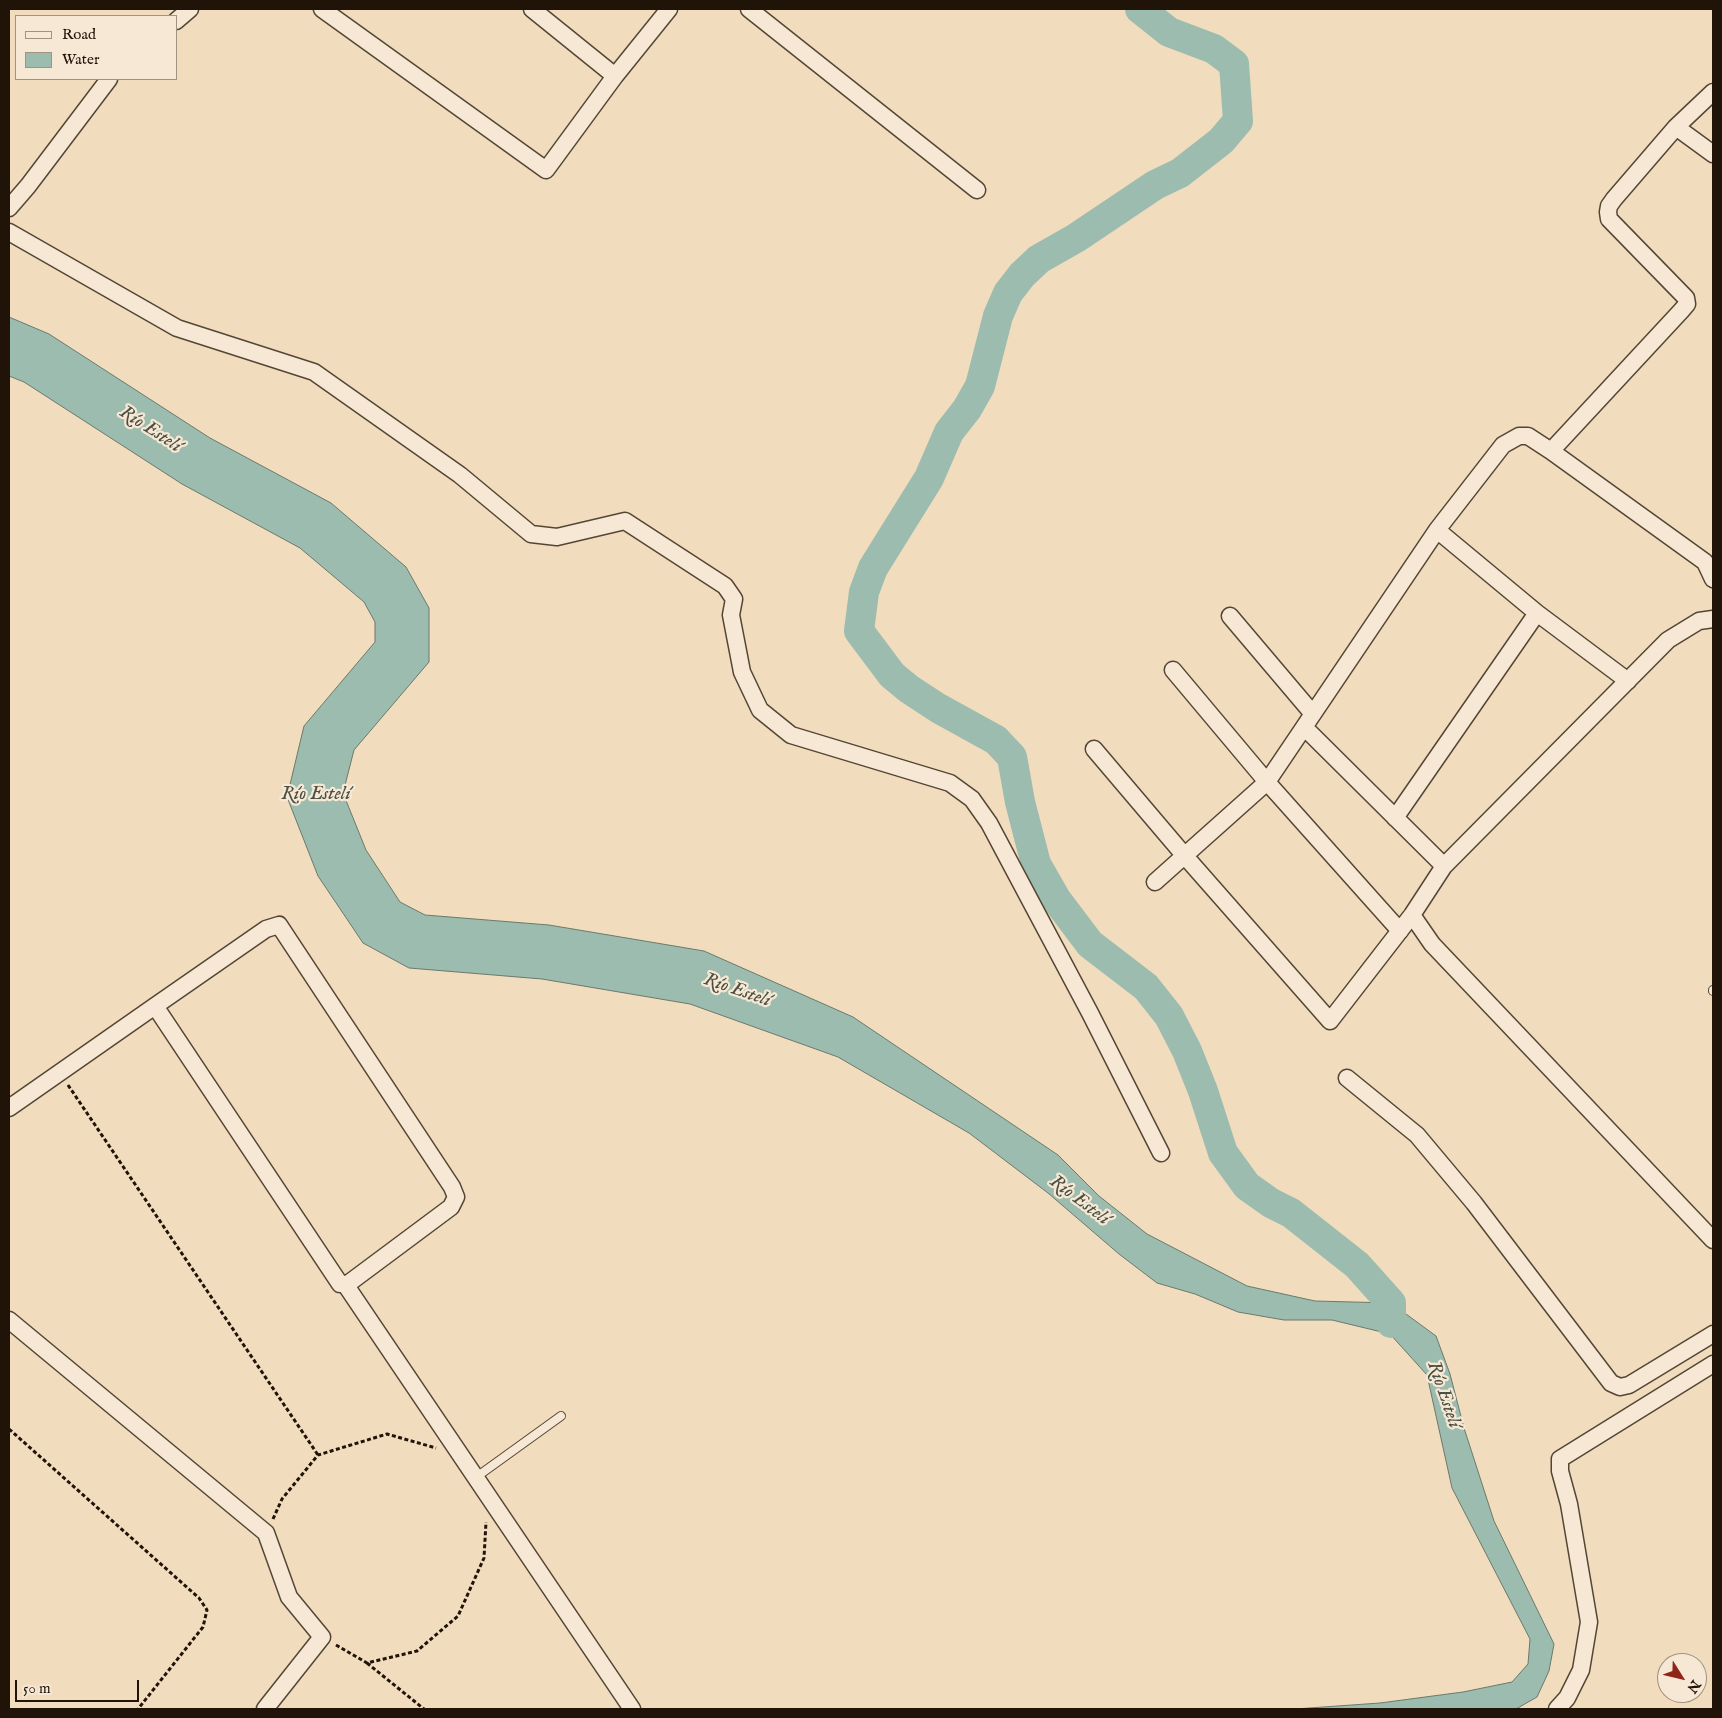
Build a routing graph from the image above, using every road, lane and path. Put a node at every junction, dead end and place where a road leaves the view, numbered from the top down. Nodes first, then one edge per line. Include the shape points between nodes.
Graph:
1 (190, 9) edge
2 (322, 9) edge
3 (532, 9) edge
4 (669, 9) edge
5 (749, 9) edge
6 (178, 19) edge
7 (615, 76) junction
8 (108, 80) edge
9 (1713, 92) edge
10 (1676, 126) junction
11 (1713, 154) edge
12 (977, 190) dead end
13 (9, 208) edge
14 (9, 232) edge
15 (1551, 451) junction
16 (1437, 530) junction
17 (1709, 558) edge
18 (1713, 579) edge
19 (1536, 613) junction
20 (1230, 616) dead end
21 (1713, 618) edge
22 (1173, 670) dead end
23 (1628, 681) junction
24 (1309, 721) junction
25 (1094, 749) dead end
26 (1267, 782) junction
27 (1395, 818) junction
28 (1184, 856) junction
29 (1444, 866) junction
30 (1155, 882) dead end
31 (1412, 916) junction
32 (1400, 931) junction
33 (155, 1006) junction
34 (60, 1072) junction
35 (1347, 1078) dead end
36 (9, 1108) edge
37 (1161, 1153) dead end
38 (1713, 1240) edge
39 (345, 1284) junction
40 (9, 1320) edge
41 (1713, 1334) edge
42 (1713, 1364) edge
43 (561, 1416) dead end
44 (9, 1429) edge
45 (445, 1450) dead end
46 (318, 1455) junction
47 (475, 1478) junction
48 (486, 1520) dead end
49 (266, 1533) junction
50 (322, 1638) junction
51 (367, 1663) junction
52 (138, 1709) edge
53 (265, 1709) edge
54 (424, 1709) edge
55 (632, 1709) edge
56 (1556, 1709) edge

1 - 6 street
2 - 7 street via 546,170
3 - 7 street
4 - 7 street
5 - 12 street
8 - 13 street
9 - 10 street
10 - 11 street
10 - 15 street via 1614,199 1608,212 1609,219 1686,298 1687,304
14 - 37 street via 177,328 314,372 460,475 531,534 557,537 625,520 726,586 734,598 731,615 742,672 760,710 791,735 950,783 972,799 989,823
15 - 16 street via 1528,436 1519,436 1503,445
15 - 17 street
16 - 19 street
16 - 24 street
17 - 18 street
19 - 23 street
19 - 27 street
20 - 24 street
21 - 23 street via 1698,621 1668,640
22 - 26 street
23 - 29 street
24 - 26 street
24 - 27 street
25 - 28 street
26 - 28 street
26 - 32 street
27 - 29 street
28 - 30 street
28 - 32 street via 1330,1021
29 - 31 street
31 - 32 street
31 - 38 street via 1432,944
33 - 34 street
33 - 39 street via 340,1284
33 - 39 street via 266,929 279,925 287,935 452,1187 456,1198 451,1207
34 - 36 street
34 - 46 path
35 - 41 street via 1418,1135 1611,1383 1620,1387 1629,1385
39 - 47 street
40 - 49 street
42 - 56 street via 1560,1459 1589,1622 1581,1670 1567,1698
43 - 47 lane
44 - 52 path via 199,1598 207,1610 203,1628
45 - 46 path via 386,1434
46 - 49 path via 282,1499
47 - 55 street
48 - 51 path via 484,1558 458,1616 417,1651
49 - 50 street via 289,1597
50 - 51 path
50 - 53 street
51 - 54 path

